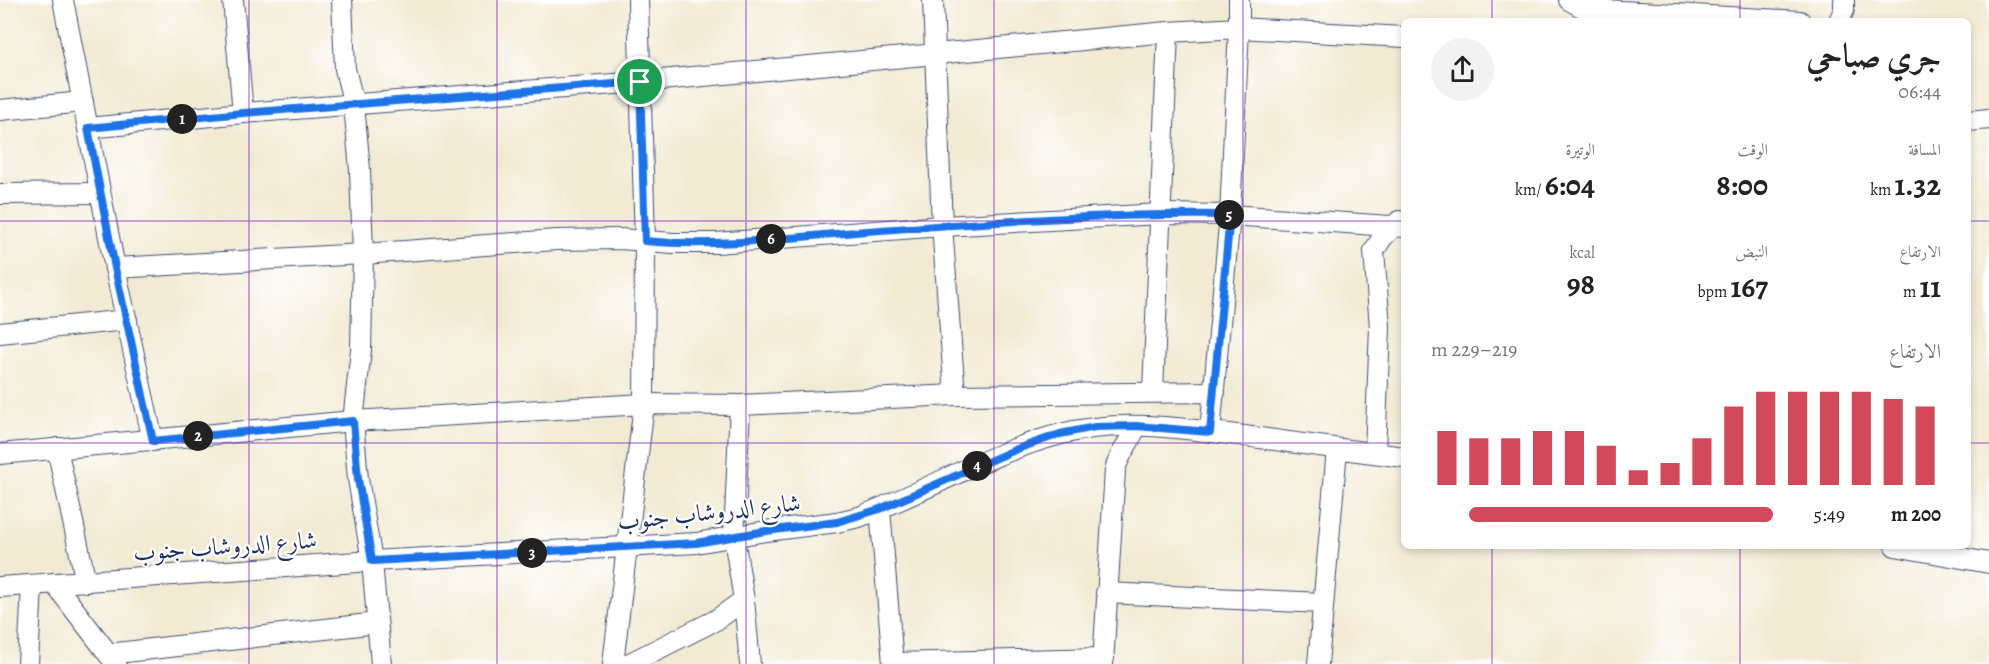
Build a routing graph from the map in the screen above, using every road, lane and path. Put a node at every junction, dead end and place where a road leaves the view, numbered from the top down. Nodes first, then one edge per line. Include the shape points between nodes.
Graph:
1 (63, 0) edge
2 (233, 0) edge
3 (342, 0) edge
4 (638, 0) edge
5 (933, 0) edge
6 (1239, 0) edge
7 (1844, 0) edge
8 (1581, 8) edge
9 (1749, 18) edge
10 (1840, 18) edge
11 (1239, 28) junction
12 (1168, 32) junction
13 (1401, 37) edge
14 (935, 54) junction
15 (640, 82) junction
16 (82, 102) junction
17 (354, 105) junction
18 (0, 110) edge
19 (243, 113) junction
20 (1989, 119) edge
21 (1971, 121) edge
22 (88, 128) junction
23 (100, 193) junction
24 (0, 194) edge
25 (1161, 214) junction
26 (1230, 215) junction
27 (1401, 222) edge
28 (942, 226) junction
29 (645, 241) junction
30 (363, 254) junction
31 (115, 268) junction
32 (127, 320) junction
33 (0, 333) edge
34 (1153, 392) junction
35 (1215, 392) junction
36 (955, 394) junction
37 (644, 404) junction
38 (740, 405) junction
39 (353, 421) junction
40 (1136, 426) junction
41 (1210, 432) junction
42 (153, 441) junction
43 (57, 448) junction
44 (1337, 449) junction
45 (1375, 453) junction
46 (0, 454) edge
47 (1401, 457) edge
48 (880, 509) junction
49 (734, 538) junction
50 (626, 548) junction
51 (1912, 549) edge
52 (372, 561) junction
53 (1989, 563) edge
54 (86, 582) junction
55 (54, 584) junction
56 (32, 585) junction
57 (0, 587) edge
58 (1106, 593) junction
59 (744, 600) junction
60 (1323, 603) junction
61 (377, 623) junction
62 (112, 659) edge
63 (1104, 661) edge
64 (28, 664) edge
65 (381, 664) edge
66 (613, 664) edge
67 (627, 664) edge
68 (750, 664) edge
69 (893, 664) edge
70 (1318, 664) edge

1 - 16 street
2 - 19 street
3 - 17 street via 345,69
4 - 15 street
5 - 14 street
6 - 11 street
7 - 10 street
8 - 9 street
11 - 12 street
11 - 13 street
11 - 26 street
12 - 14 street
12 - 25 street
14 - 15 street
14 - 28 street
15 - 17 street
15 - 29 street
16 - 18 street
16 - 22 street
17 - 19 street
17 - 30 street
19 - 22 street
20 - 21 street
22 - 23 street
23 - 24 street
23 - 31 street
25 - 26 street
25 - 28 street
25 - 34 street
26 - 27 street
26 - 35 street
27 - 45 street via 1382,238 1374,251 1380,327
28 - 29 street via 716,243
28 - 36 street
29 - 30 street via 556,240
29 - 37 street
30 - 31 street
30 - 39 street via 362,350
31 - 32 street
32 - 33 street
32 - 42 street
34 - 35 street
34 - 36 street
35 - 41 street
36 - 38 street
37 - 38 street
37 - 39 street
37 - 50 street
38 - 49 street
39 - 42 street
39 - 52 street
40 - 41 street, شارع الدروشاب جنوب
40 - 48 street, شارع الدروشاب جنوب via 1095,427 1060,434
40 - 58 street via 1115,470
41 - 44 street, شارع الدروشاب جنوب
42 - 43 street
43 - 46 street
43 - 54 street
44 - 45 street, شارع الدروشاب جنوب
44 - 60 street
45 - 47 street, شارع الدروشاب جنوب
48 - 49 street, شارع الدروشاب جنوب via 837,522
48 - 69 street
49 - 50 street, شارع الدروشاب جنوب
49 - 59 street
50 - 52 street, شارع الدروشاب جنوب
50 - 66 street
51 - 53 street
52 - 54 street, شارع الدروشاب جنوب
52 - 61 street
54 - 55 street, شارع الدروشاب جنوب
55 - 56 street, شارع الدروشاب جنوب
55 - 62 street
56 - 57 street, شارع الدروشاب جنوب
56 - 64 street
58 - 60 street
58 - 63 street
59 - 67 street via 716,620
59 - 68 street
60 - 70 street
61 - 62 street
61 - 65 street
63 - 69 street

